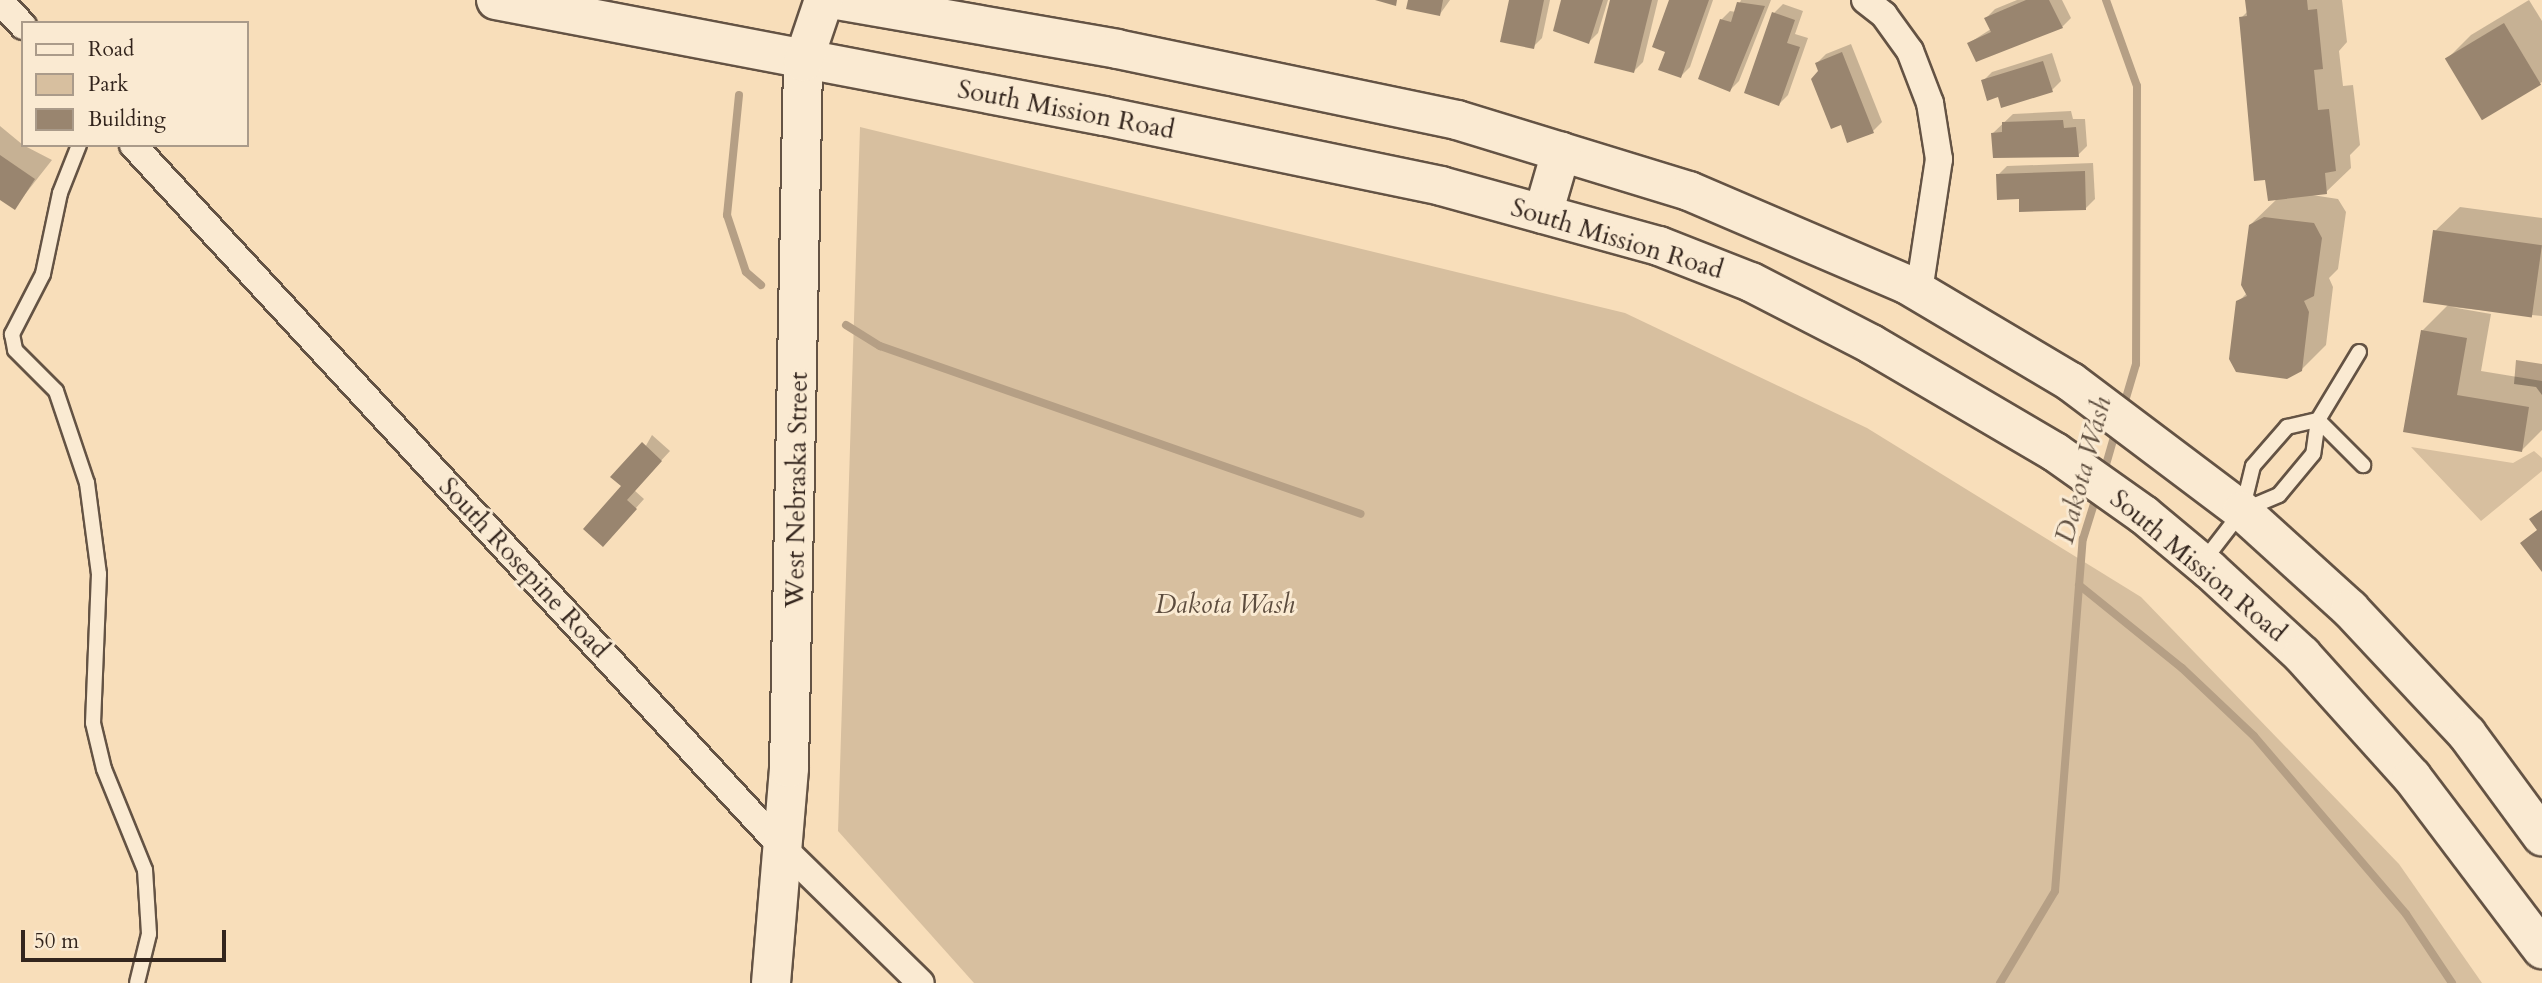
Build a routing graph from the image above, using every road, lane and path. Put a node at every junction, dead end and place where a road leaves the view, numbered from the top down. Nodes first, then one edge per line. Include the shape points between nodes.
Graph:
1 (496, 0) edge
2 (824, 0) edge
3 (837, 0) edge
4 (1865, 0) edge
5 (0, 1) edge
6 (21, 24) edge
7 (803, 62) junction
8 (78, 147) edge
9 (135, 147) edge
10 (1561, 152) junction
11 (1543, 214) junction
12 (1919, 291) junction
13 (2359, 352) dead end
14 (2318, 420) junction
15 (2359, 461) dead end
16 (2242, 511) junction
17 (2202, 563) junction
18 (2542, 836) edge
19 (782, 847) junction
20 (2542, 948) edge
21 (137, 983) edge
22 (771, 983) edge
23 (921, 983) edge

1 - 7 main road, South Mission Road
2 - 7 main road, West Nebraska Street
3 - 10 main road via 1117,49 1457,120
4 - 12 street via 1884,15 1910,51 1930,103 1939,159
5 - 6 street
7 - 11 main road, South Mission Road via 1104,116 1441,186
7 - 19 main road, West Nebraska Street via 799,438 789,768
8 - 21 lane via 60,193 43,274 12,334 15,350 55,391 87,483 99,574 93,723 104,769 145,870 149,934
9 - 19 street, South Rosepine Road
10 - 11 main road
10 - 12 main road via 1689,191
11 - 17 main road, South Mission Road via 1659,246 1751,282 1871,344 2055,452
12 - 16 main road via 2071,382
13 - 14 lane
14 - 15 lane
14 - 16 lane via 2313,454 2279,495
14 - 16 lane via 2287,427 2253,466
16 - 17 lane
16 - 18 main road via 2350,610 2468,734
17 - 20 main road, South Mission Road via 2302,655 2412,777
19 - 22 main road, West Nebraska Street
19 - 23 street, South Rosepine Road

